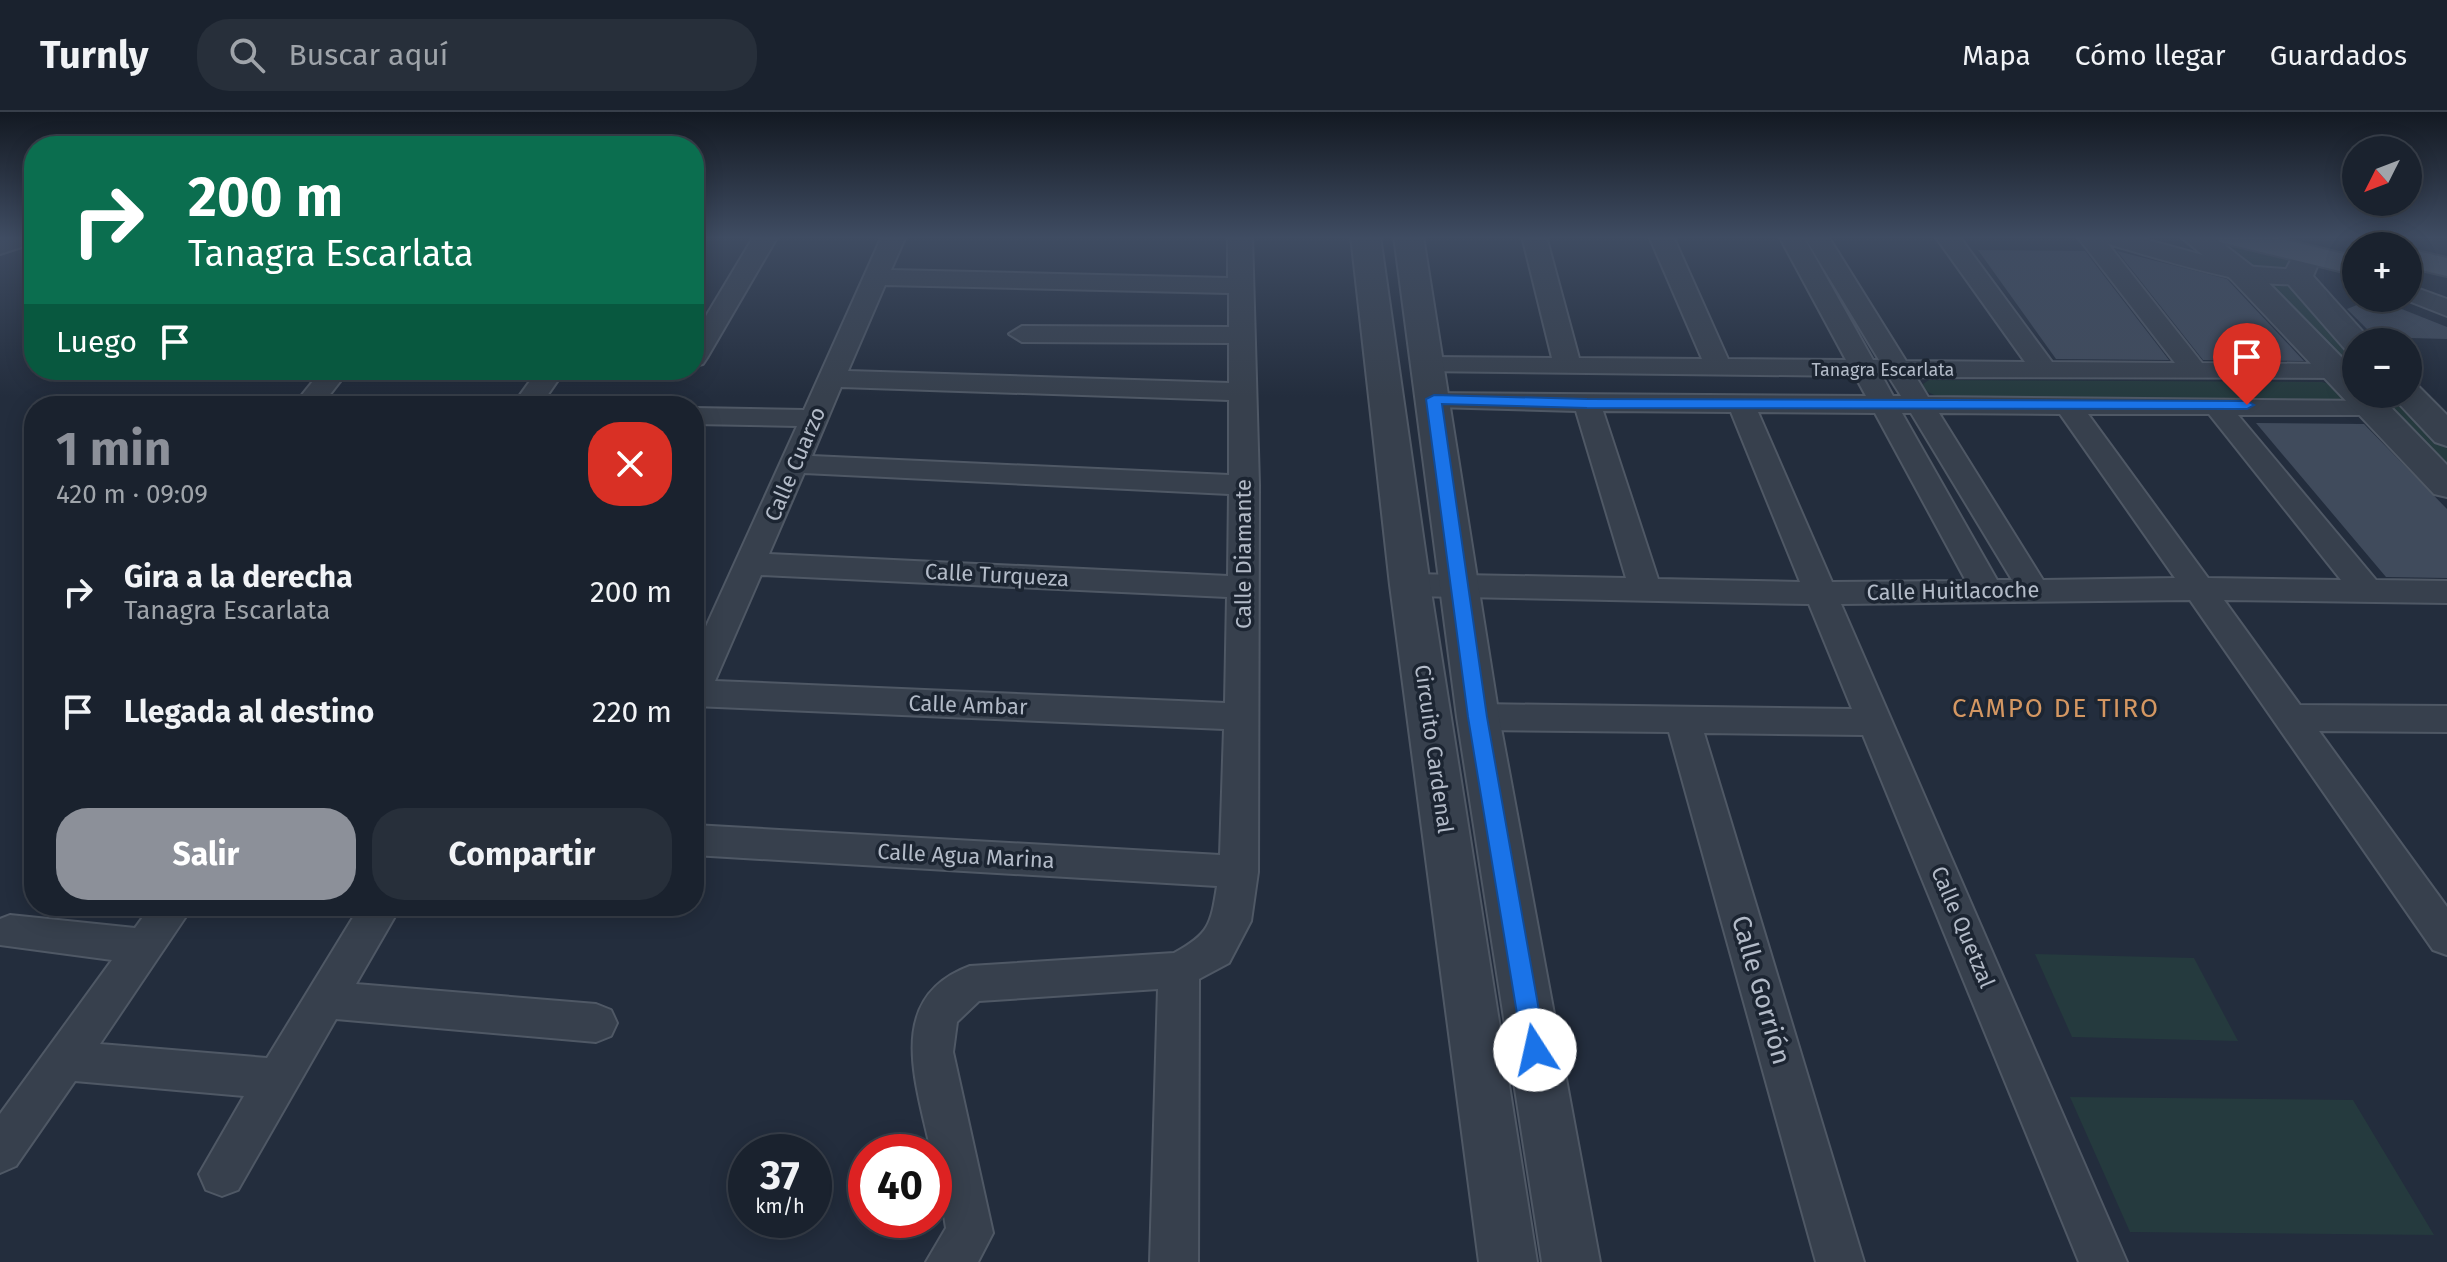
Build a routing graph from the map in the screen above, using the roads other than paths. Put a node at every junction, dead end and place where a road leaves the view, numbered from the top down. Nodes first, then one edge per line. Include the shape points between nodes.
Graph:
1 (734, 290) edge
2 (869, 290) edge
3 (1238, 290) edge
4 (1372, 290) edge
5 (1417, 290) edge
6 (1548, 290) edge
7 (1684, 290) edge
8 (1819, 290) edge
9 (1849, 290) edge
10 (1986, 290) edge
11 (2131, 290) edge
12 (2258, 290) edge
13 (2337, 290) edge
14 (2422, 298) edge
15 (2447, 308) edge
16 (2351, 328) edge
17 (1022, 334) dead end
18 (1239, 335) junction
19 (704, 341) edge
20 (1568, 367) junction
21 (1719, 369) junction
22 (2044, 369) junction
23 (1862, 370) junction
24 (1898, 370) junction
25 (2194, 370) junction
26 (2342, 377) edge
27 (832, 379) junction
28 (328, 380) edge
29 (1432, 382) junction
30 (2342, 389) edge
31 (1241, 392) junction
32 (2342, 392) edge
33 (315, 396) edge
34 (1587, 403) junction
35 (1741, 404) junction
36 (1885, 404) junction
37 (1919, 404) junction
38 (2068, 405) junction
39 (2216, 405) junction
40 (2372, 408) edge
41 (2421, 408) edge
42 (704, 416) edge
43 (813, 418) junction
44 (2447, 435) edge
45 (796, 464) junction
46 (1244, 485) junction
47 (2447, 486) edge
48 (751, 564) junction
49 (1410, 585) junction
50 (1458, 586) junction
51 (1243, 587) junction
52 (2033, 589) junction
53 (2200, 589) junction
54 (2366, 590) junction
55 (1646, 591) junction
56 (1987, 591) junction
57 (2447, 592) edge
58 (1819, 593) junction
59 (704, 670) edge
60 (704, 692) edge
61 (1242, 717) junction
62 (1478, 717) junction
63 (1682, 718) junction
64 (2289, 718) junction
65 (2447, 719) edge
66 (1877, 722) junction
67 (704, 841) edge
68 (1239, 872) junction
69 (166, 916) edge
70 (375, 916) edge
71 (10, 932) dead end
72 (2447, 938) edge
73 (145, 946) junction
74 (1179, 970) junction
75 (325, 1000) junction
76 (596, 1023) dead end
77 (64, 1060) junction
78 (279, 1079) junction
79 (0, 1151) edge
80 (222, 1174) dead end
81 (950, 1262) edge
82 (1174, 1262) edge
83 (1508, 1262) edge
84 (1571, 1262) edge
85 (1840, 1262) edge
86 (2103, 1262) edge

1 - 19 street
2 - 27 street, Calle Cuarzo
3 - 18 street, Calle Diamante
4 - 49 street, Circuito Cardenal
5 - 29 street
6 - 20 street
7 - 21 street
8 - 23 street
9 - 24 street
10 - 22 street
11 - 25 street
12 - 26 street
13 - 16 street
14 - 15 street
17 - 18 street
18 - 31 street, Calle Diamante
20 - 21 street, Tanagra Escarlata
20 - 29 street, Tanagra Escarlata
21 - 23 street, Tanagra Escarlata
22 - 24 street, Tanagra Escarlata
22 - 25 street, Tanagra Escarlata
23 - 24 street, Tanagra Escarlata
23 - 36 street
24 - 37 street
25 - 30 street, Tanagra Escarlata
27 - 31 street
27 - 43 street, Calle Cuarzo
28 - 33 street
29 - 34 street, Tanagra Escarlata
29 - 50 street
31 - 46 street, Calle Diamante
32 - 39 street, Tanagra Escarlata
34 - 35 street, Tanagra Escarlata
34 - 55 street
35 - 36 street, Tanagra Escarlata
35 - 58 street, Calle Quetzal
36 - 37 street, Tanagra Escarlata
36 - 56 street
37 - 38 street, Tanagra Escarlata
37 - 52 street
38 - 39 street, Tanagra Escarlata
38 - 53 street
39 - 54 street
40 - 47 street
41 - 44 street
42 - 43 street
43 - 45 street, Calle Cuarzo
45 - 46 street
45 - 48 street, Calle Cuarzo
46 - 51 street, Calle Diamante
48 - 51 street, Calle Turqueza
48 - 59 street, Calle Cuarzo
49 - 50 street, Calle Huitlacoche
49 - 83 street, Circuito Cardenal
50 - 55 street, Calle Huitlacoche
50 - 62 street
51 - 61 street, Calle Diamante
52 - 53 street, Calle Huitlacoche
52 - 56 street, Calle Huitlacoche
53 - 54 street, Calle Huitlacoche
53 - 64 street
54 - 57 street, Calle Huitlacoche
55 - 58 street, Calle Huitlacoche
56 - 58 street, Calle Huitlacoche
58 - 66 street, Calle Quetzal
60 - 61 street, Calle Ambar
61 - 68 street, Calle Diamante
62 - 63 street
62 - 84 street
63 - 66 street
63 - 85 street, Calle Gorrión
64 - 65 street
64 - 72 street
66 - 86 street, Calle Quetzal
67 - 68 street, Calle Agua Marina
68 - 74 street, Calle Diamante via 1231,921 1215,951
69 - 73 street
70 - 75 street
71 - 73 street
73 - 77 street
74 - 81 street via 970,984 937,1013 932,1052 970,1233
74 - 82 street
75 - 76 street
75 - 78 street
77 - 78 street
77 - 79 street
78 - 80 street

